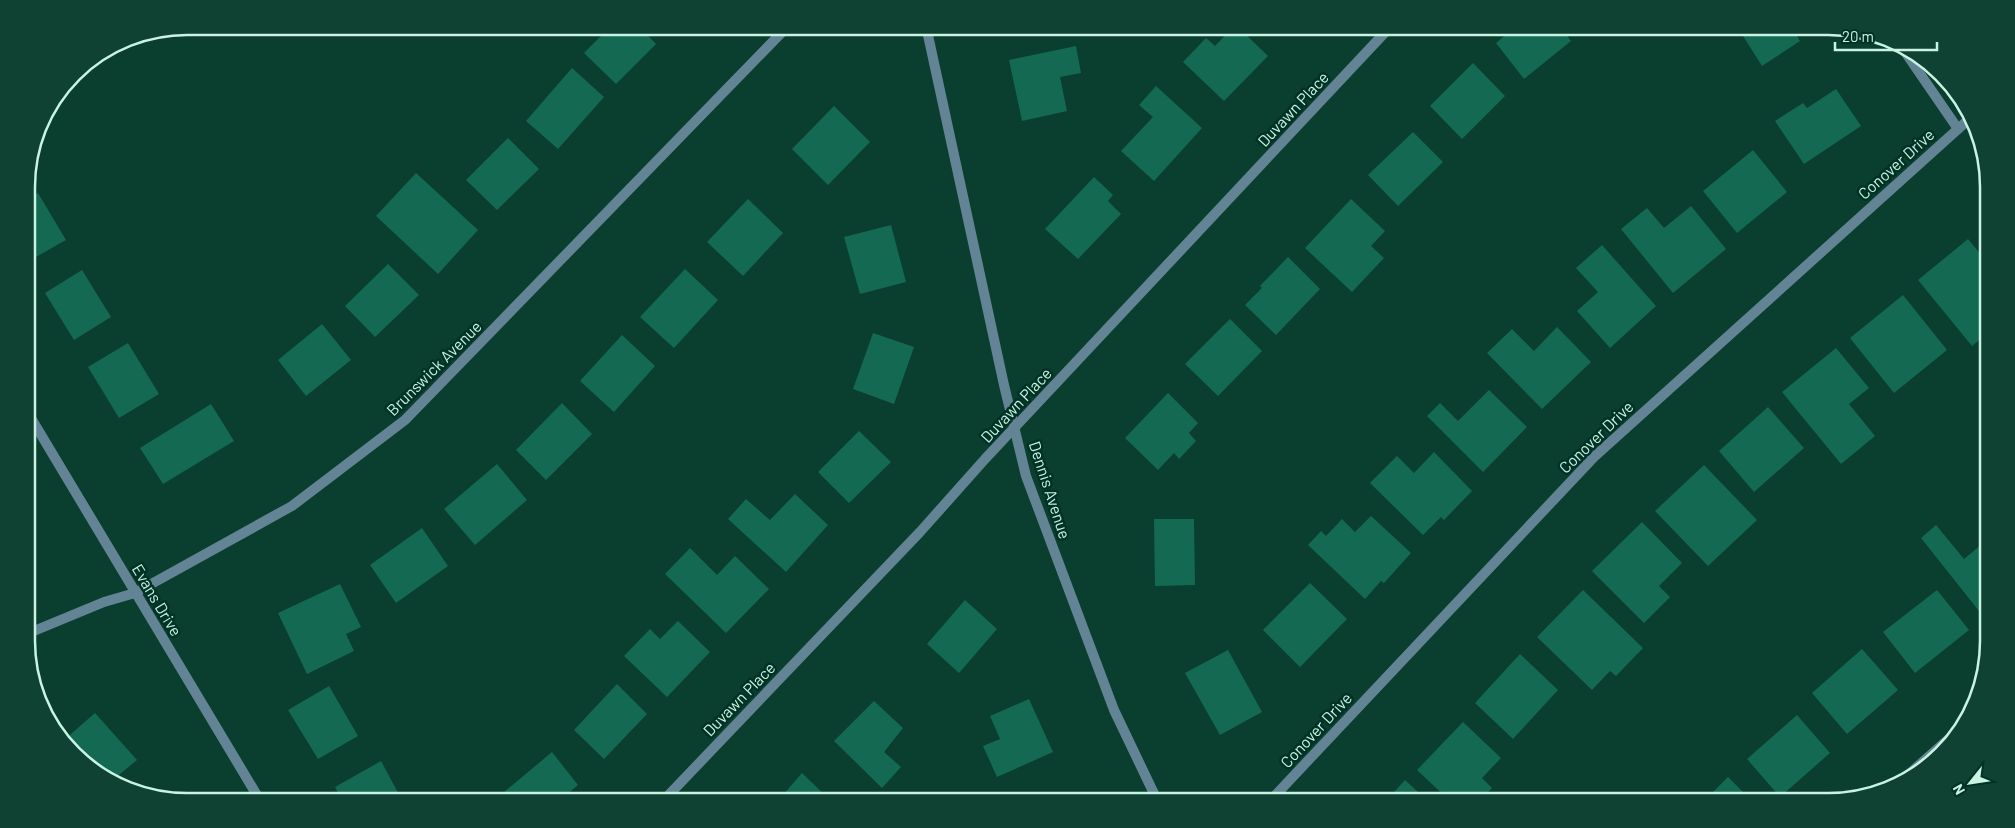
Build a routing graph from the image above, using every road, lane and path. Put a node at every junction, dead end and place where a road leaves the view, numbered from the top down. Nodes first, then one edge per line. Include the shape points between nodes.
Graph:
1 (779, 35) edge
2 (928, 35) edge
3 (1383, 35) edge
4 (1910, 59) edge
5 (1965, 123) edge
6 (1958, 129) junction
7 (35, 424) edge
8 (1015, 429) junction
9 (135, 593) junction
10 (35, 631) edge
11 (256, 793) edge
12 (671, 793) edge
13 (1154, 793) edge
14 (1277, 793) edge

1 - 9 street, Brunswick Avenue via 406,420 292,506
2 - 8 street, Dennis Avenue
3 - 8 street, Duvawn Place
4 - 6 street
5 - 6 street, Conover Drive
6 - 14 street, Conover Drive via 1594,457
7 - 9 street, Evans Drive
8 - 12 street, Duvawn Place
8 - 13 street, Dennis Avenue via 1026,476 1114,710
9 - 10 street, Brunswick Avenue via 104,602
9 - 11 street, Evans Drive

